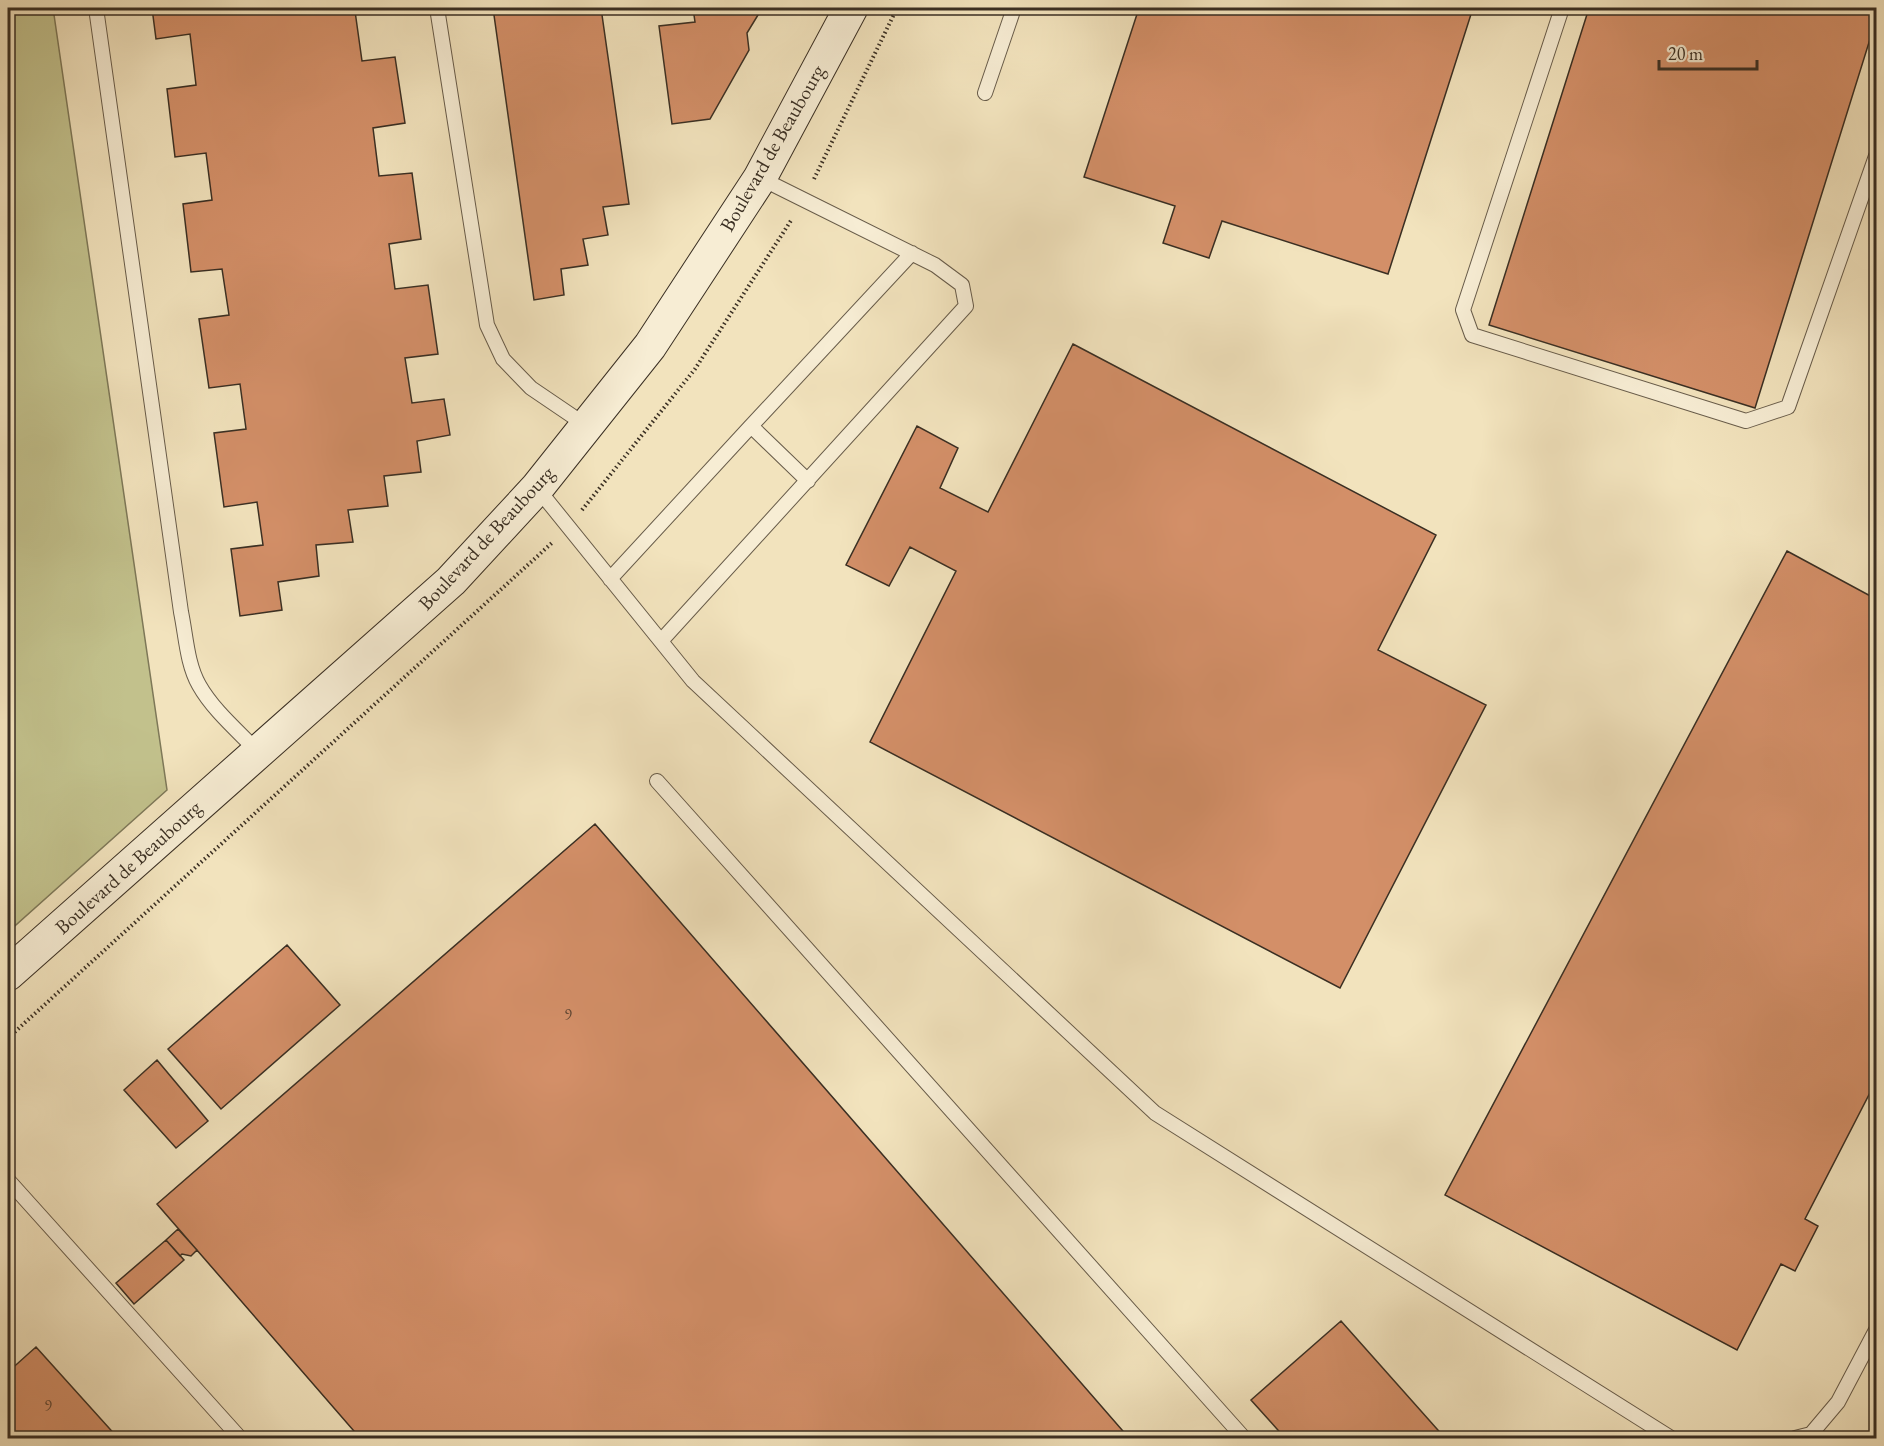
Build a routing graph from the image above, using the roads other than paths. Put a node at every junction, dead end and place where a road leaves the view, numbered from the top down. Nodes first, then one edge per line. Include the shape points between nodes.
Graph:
1 (96, 8) edge
2 (437, 8) edge
3 (851, 8) edge
4 (1014, 8) edge
5 (1562, 8) edge
6 (985, 93) dead end
7 (1876, 156) edge
8 (760, 178) junction
9 (912, 253) junction
10 (586, 426) junction
11 (751, 426) junction
12 (808, 481) junction
13 (537, 488) junction
14 (610, 579) junction
15 (661, 641) junction
16 (258, 752) junction
17 (657, 781) dead end
18 (8, 974) edge
19 (8, 1180) edge
20 (1876, 1330) edge
21 (240, 1438) edge
22 (1244, 1438) edge
23 (1671, 1438) edge
24 (1795, 1438) edge

1 - 16 lane via 192,667 199,686 213,705
2 - 10 lane via 487,325 502,360 531,387
3 - 8 main road, Boulevard de Beaubourg
4 - 6 lane
5 - 7 lane via 1463,310 1472,335 1746,422 1788,407
8 - 9 lane
8 - 10 main road, Boulevard de Beaubourg via 650,346
9 - 11 lane
9 - 12 lane via 962,285 966,306
10 - 13 main road, Boulevard de Beaubourg
11 - 12 lane
11 - 14 lane
12 - 15 lane
13 - 14 lane
13 - 16 main road, Boulevard de Beaubourg via 451,581
14 - 15 lane
15 - 23 lane via 693,681 1155,1113
16 - 18 main road, Boulevard de Beaubourg
17 - 22 lane
19 - 21 lane
20 - 24 lane via 1838,1402 1811,1434

